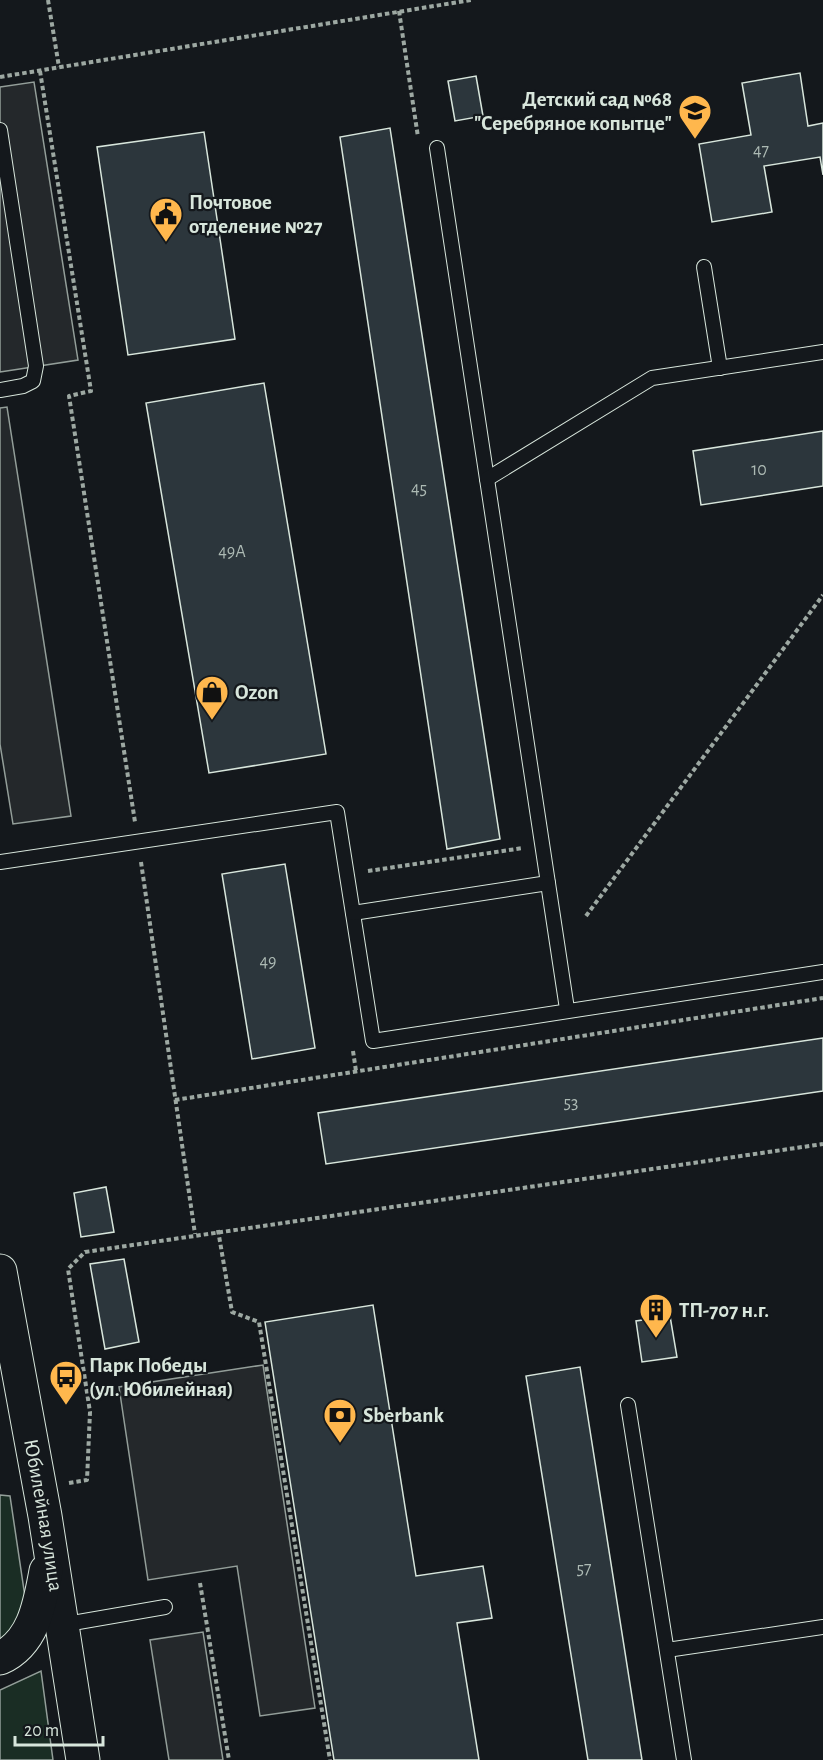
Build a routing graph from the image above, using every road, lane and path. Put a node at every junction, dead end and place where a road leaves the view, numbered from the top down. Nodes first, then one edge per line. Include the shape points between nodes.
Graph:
1 (48, 0) edge
2 (471, 0) edge
3 (399, 12) junction
4 (59, 67) junction
5 (40, 71) junction
6 (0, 77) edge
7 (0, 130) edge
8 (419, 141) dead end
9 (437, 148) dead end
10 (704, 267) dead end
11 (823, 352) edge
12 (720, 368) junction
13 (0, 390) edge
14 (487, 479) junction
15 (823, 595) edge
16 (138, 841) junction
17 (526, 847) dead end
18 (0, 862) edge
19 (347, 874) junction
20 (548, 883) junction
21 (353, 913) junction
22 (586, 916) dead end
23 (823, 972) edge
24 (823, 998) edge
25 (567, 1009) junction
26 (353, 1048) dead end
27 (356, 1071) junction
28 (176, 1100) junction
29 (823, 1144) edge
30 (218, 1230) junction
31 (195, 1234) junction
32 (0, 1271) edge
33 (628, 1405) dead end
34 (39, 1487) junction
35 (49, 1553) junction
36 (200, 1583) dead end
37 (165, 1607) dead end
38 (60, 1625) junction
39 (823, 1627) edge
40 (667, 1650) junction
41 (0, 1658) edge
42 (83, 1760) edge
43 (229, 1760) edge
44 (330, 1760) edge
45 (684, 1760) edge

1 - 4 path
2 - 3 path
3 - 4 path
3 - 8 path
4 - 5 path
5 - 6 path
5 - 16 path via 91,391 69,396
7 - 13 lane via 36,366 33,381
9 - 14 lane
10 - 12 lane
11 - 12 lane
12 - 14 lane via 652,378
14 - 20 lane
15 - 22 path
16 - 18 lane
16 - 19 lane via 337,812
16 - 28 path
17 - 19 path
19 - 21 lane
20 - 21 lane
20 - 25 lane
21 - 25 lane via 373,1041
23 - 25 lane
24 - 27 path
26 - 27 path
27 - 28 path
28 - 31 path
29 - 30 path
30 - 31 path
30 - 44 path via 232,1312 259,1322
31 - 34 path via 85,1252 68,1269 90,1412 87,1480
32 - 34 main road, Юбилейная улица
33 - 40 lane
34 - 35 main road, Юбилейная улица
35 - 38 main road, Юбилейная улица
35 - 41 main road via 40,1605 26,1636
36 - 43 path
37 - 38 lane
38 - 42 main road, Юбилейная улица
39 - 40 lane
40 - 45 lane

